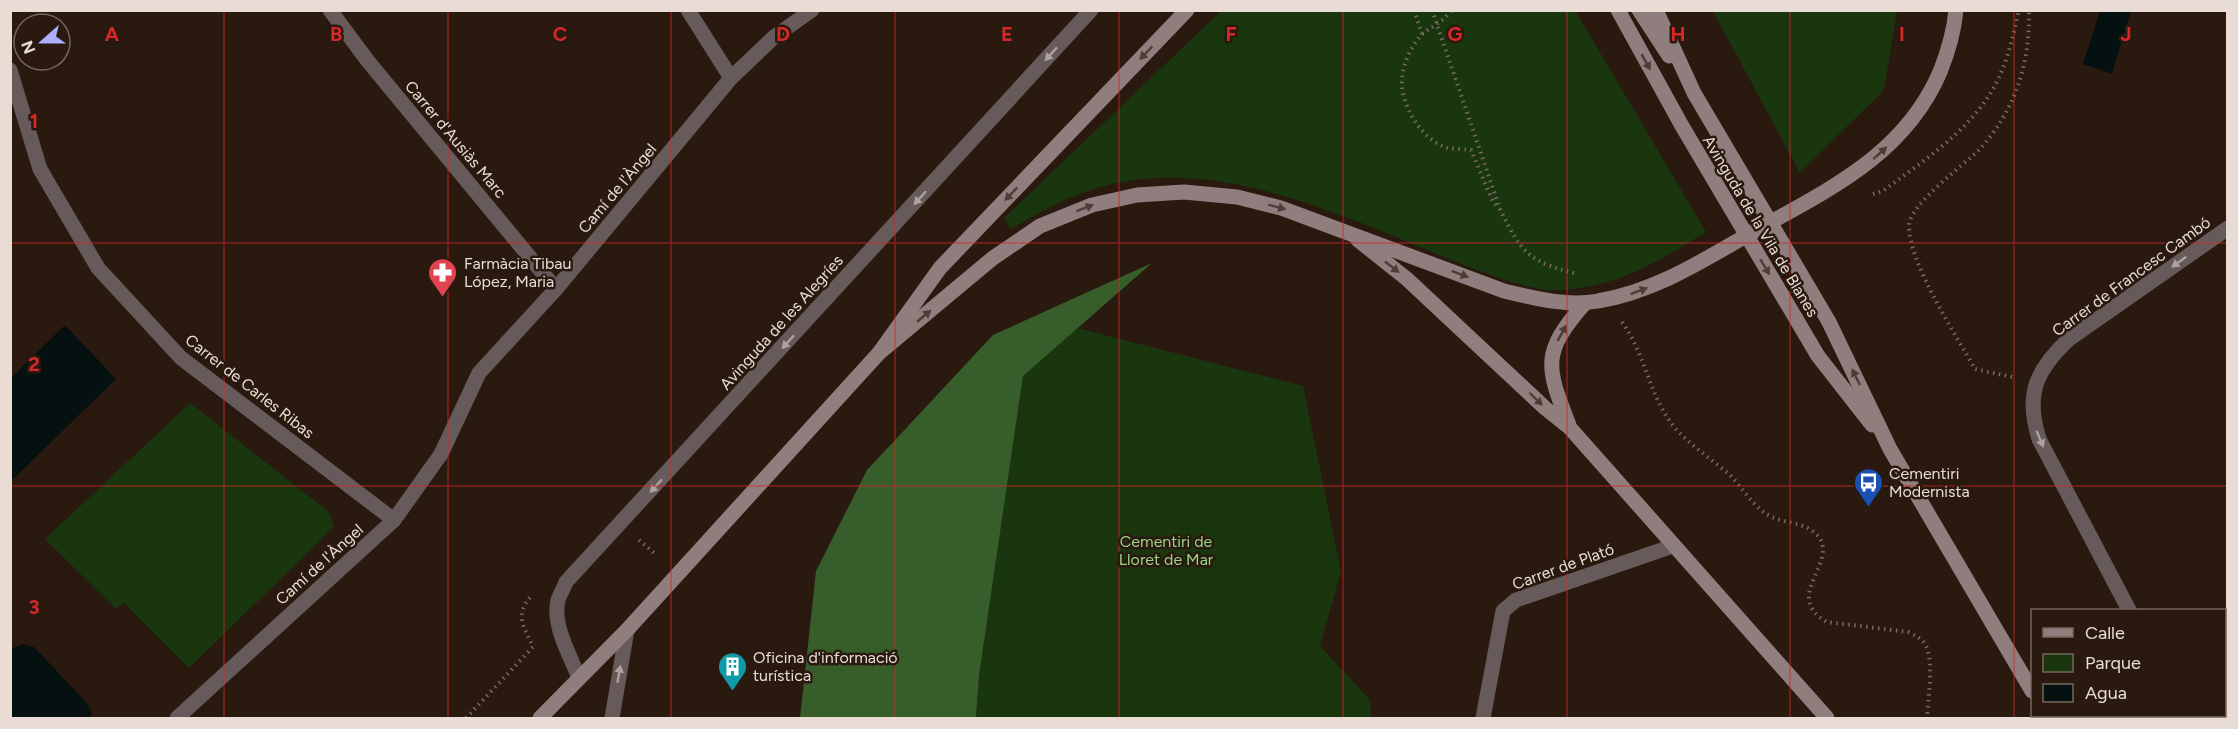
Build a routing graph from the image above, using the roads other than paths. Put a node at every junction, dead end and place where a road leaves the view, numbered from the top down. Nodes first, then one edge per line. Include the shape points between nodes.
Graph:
1 (330, 10) edge
2 (688, 10) edge
3 (812, 10) edge
4 (1090, 10) edge
5 (1187, 10) edge
6 (1618, 10) edge
7 (1639, 10) edge
8 (1656, 10) edge
9 (1956, 10) edge
10 (10, 70) edge
11 (731, 78) junction
12 (1694, 93) junction
13 (2228, 228) edge
14 (1346, 231) junction
15 (556, 289) junction
16 (1585, 303) junction
17 (879, 353) junction
18 (1570, 428) junction
19 (1890, 449) junction
20 (394, 520) junction
21 (1673, 546) junction
22 (2129, 609) edge
23 (627, 630) junction
24 (579, 678) junction
25 (2031, 689) edge
26 (177, 718) edge
27 (540, 718) edge
28 (612, 718) edge
29 (1483, 718) edge
30 (1827, 718) edge

1 - 15 street, Carrer d'Ausiàs Marc
2 - 11 street
3 - 11 street, Camí de l'Àngel via 774,37
4 -> 24 street, Avinguda de les Alegríes via 566,582 558,599 557,614
5 -> 17 main road via 940,268
6 -> 19 main road, Avinguda de la Vila de Blanes via 1818,356
7 - 12 main road
8 - 12 main road, Avinguda de la Vila de Blanes
16 -> 9 main road via 1627,296 1662,282 1868,164 1912,121 1930,94 1944,62
10 - 20 street, Carrer de Carles Ribas via 40,169 98,268 182,358
11 - 15 street, Camí de l'Àngel
19 -> 12 main road, Avinguda de la Vila de Blanes via 1829,322
13 -> 22 street, Carrer de Francesc Cambó via 2070,339 2050,357 2035,382 2032,419 2039,439
14 -> 16 main road via 1504,291
17 -> 14 main road via 993,258 1040,226 1092,205 1137,195 1184,192 1237,197
14 -> 18 main road via 1407,279
15 - 20 street, Camí de l'Àngel via 478,373 441,454
18 -> 16 main road via 1551,367 1553,348
17 - 23 main road
18 - 21 main road
19 - 25 main road, Avinguda de la Vila de Blanes
20 - 26 street, Camí de l'Àngel
21 - 29 street, Carrer de Plató via 1516,600 1503,611
21 - 30 main road
23 - 24 main road
28 -> 23 street
24 - 27 main road

